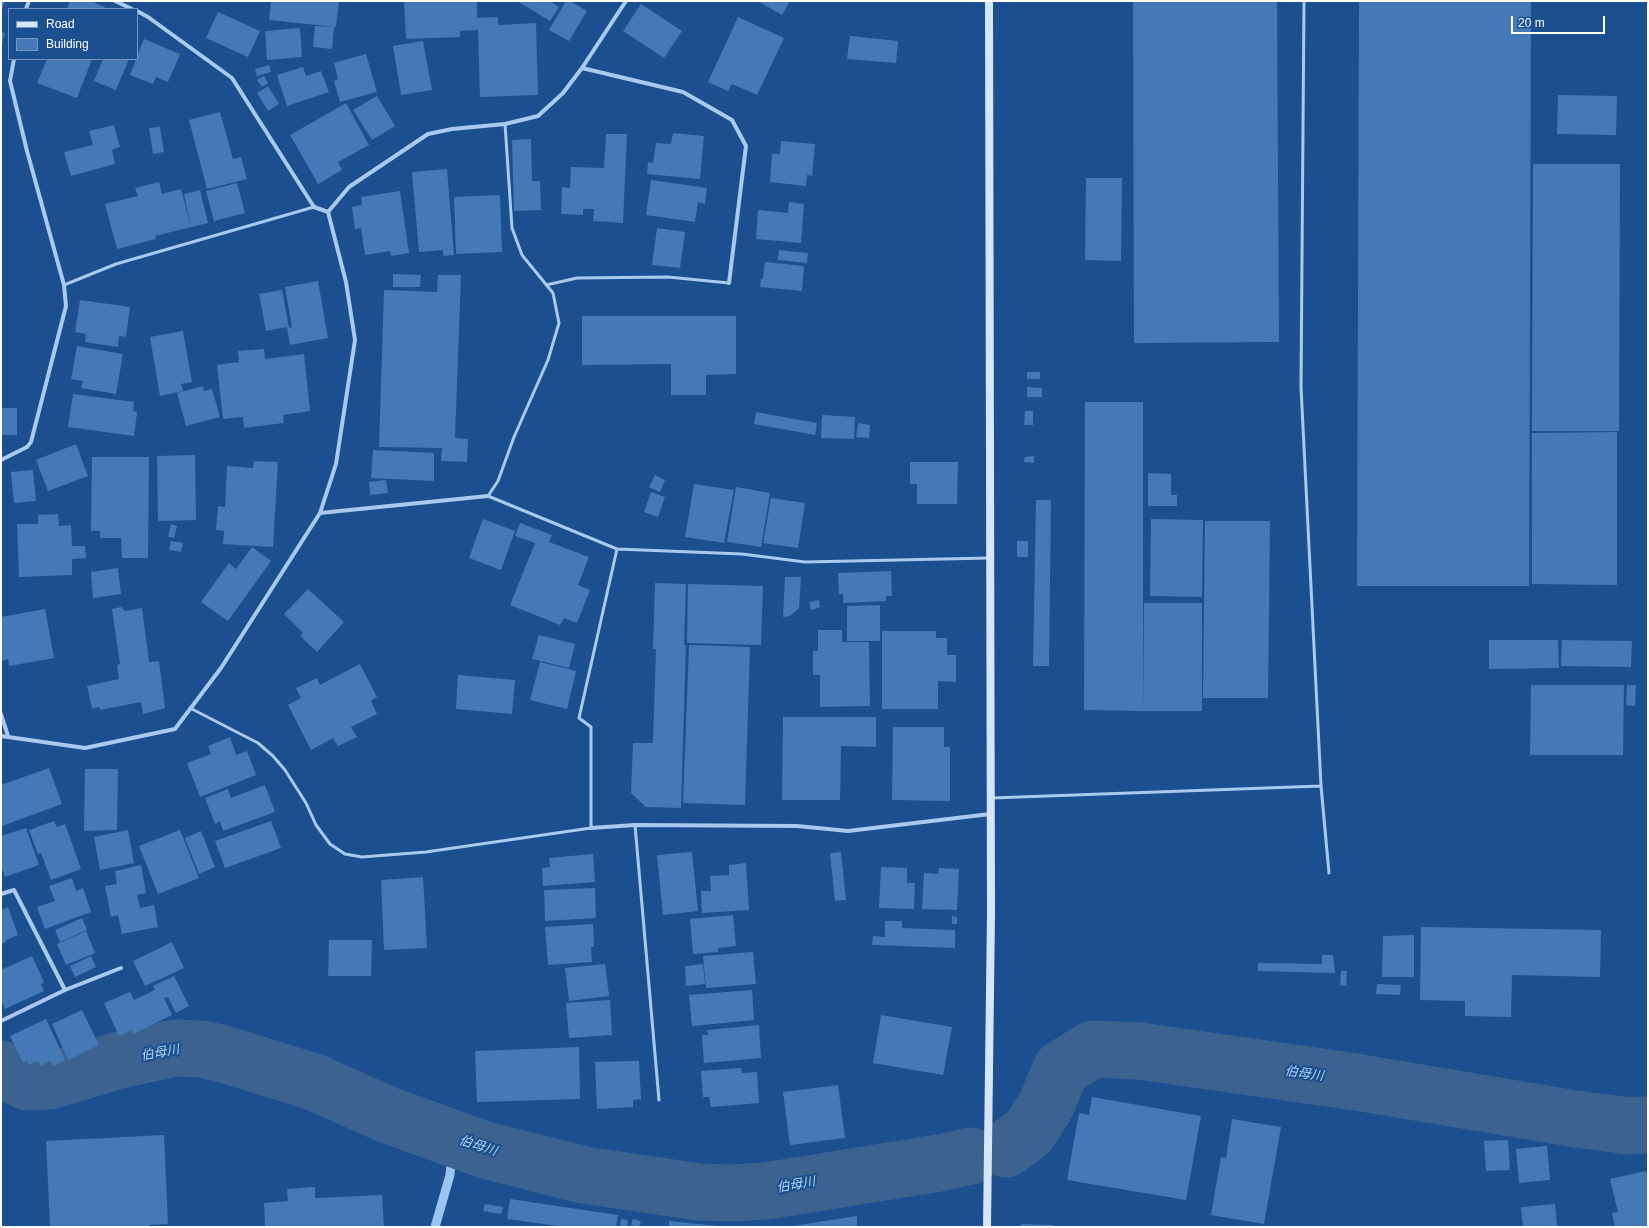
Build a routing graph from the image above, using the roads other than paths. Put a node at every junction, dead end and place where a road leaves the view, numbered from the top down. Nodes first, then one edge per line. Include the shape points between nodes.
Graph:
1 (115, 1) edge
2 (626, 1) edge
3 (988, 1) edge
4 (1304, 1) edge
5 (130, 8) edge
6 (138, 12) edge
7 (14, 60) edge
8 (582, 68) junction
9 (505, 124) junction
10 (314, 207) junction
11 (328, 212) junction
12 (729, 283) joint
13 (64, 285) junction
14 (546, 285) junction
15 (1, 460) edge
16 (488, 496) junction
17 (320, 514) junction
18 (617, 549) junction
19 (990, 558) junction
20 (190, 708) junction
21 (1, 714) edge
22 (1, 736) edge
23 (8, 736) junction
24 (1321, 786) junction
25 (990, 798) junction
26 (990, 814) junction
27 (635, 825) junction
28 (591, 828) junction
29 (1329, 873) dead end
30 (1, 894) edge
31 (121, 968) dead end
32 (65, 990) junction
33 (1, 1021) edge
34 (659, 1100) dead end
35 (987, 1227) edge

1 - 5 street
2 - 8 street
3 - 19 street
4 - 24 lane via 1301,387
6 - 10 street via 232,78
7 - 13 street via 10,81
8 - 9 street via 563,93 538,116
8 - 12 street via 683,92 732,120 746,146
9 - 11 street via 428,134 349,188
9 - 14 lane via 512,228 522,255
10 - 11 street
10 - 13 lane via 116,264
11 - 17 street via 346,282 354,340 336,464
12 - 14 lane via 668,276 577,278
13 - 15 street via 66,306 31,442 27,447
14 - 16 lane via 553,293 559,323 548,360 514,437 498,481
16 - 17 street
16 - 18 lane
17 - 20 street via 221,668
18 - 19 lane via 742,554 805,562
18 - 28 lane via 579,718 590,727
19 - 25 street
20 - 23 street via 175,728 85,748
20 - 28 lane via 258,743 273,756 306,803 316,825 330,844 345,854 362,857 426,852
21 - 23 street
22 - 23 street
24 - 25 lane
24 - 29 lane
25 - 26 street
26 - 27 street via 848,831 797,826
26 - 35 street
27 - 28 street
27 - 34 lane
30 - 32 street via 14,890
31 - 32 street
32 - 33 street

